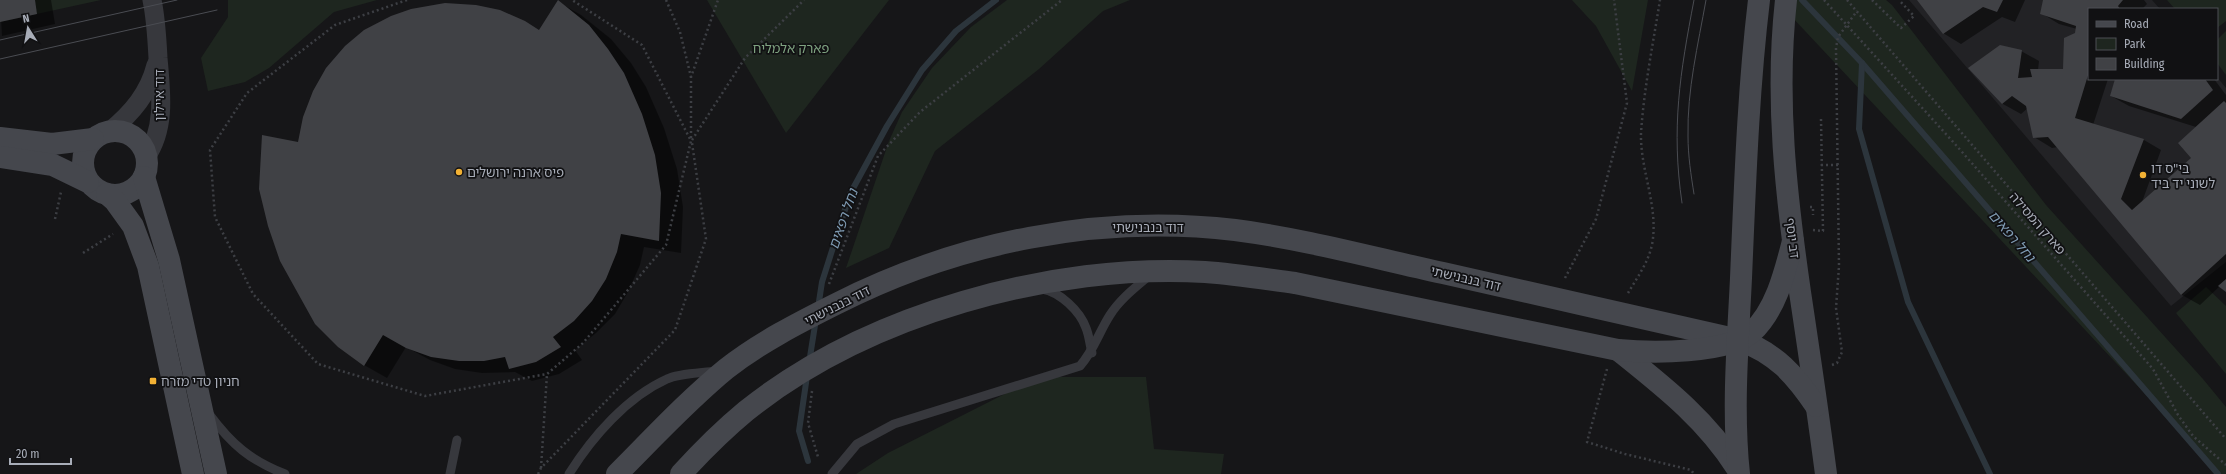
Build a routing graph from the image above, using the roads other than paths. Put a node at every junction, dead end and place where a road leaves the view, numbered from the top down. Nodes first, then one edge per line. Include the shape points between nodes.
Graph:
1 (152, 0) edge
2 (1759, 0) edge
3 (1786, 4) edge
4 (158, 54) junction
5 (102, 135) junction
6 (0, 138) edge
7 (0, 157) edge
8 (145, 167) junction
9 (88, 182) junction
10 (107, 194) junction
11 (1792, 241) junction
12 (1153, 272) junction
13 (1026, 286) junction
14 (1739, 340) junction
15 (1615, 349) junction
16 (1092, 353) junction
17 (725, 370) junction
18 (200, 402) junction
19 (1816, 406) junction
20 (457, 440) dead end
21 (1739, 473) edge
22 (193, 474) edge
23 (216, 474) edge
24 (285, 474) edge
25 (450, 474) edge
26 (569, 474) edge
27 (617, 474) edge
28 (681, 474) edge
29 (832, 474) edge
30 (1826, 474) edge

1 - 4 street, דוד איילון
2 - 14 main road via 1750,84
3 - 11 main road, דב יוסף via 1781,117
4 - 5 street, דוד איילון via 149,86 142,99 125,120
4 - 8 street, דוד איילון via 161,105 159,124
5 - 6 main road via 52,144
5 - 8 main road via 130,134 144,148
5 - 9 main road via 84,155 84,173
7 - 9 main road via 53,165
8 - 10 main road via 133,190 116,196
8 - 18 main road via 169,260
9 - 10 main road via 93,188
10 - 22 main road via 133,226 148,266
11 - 14 main road via 1786,267 1770,307 1758,326
11 - 19 main road, דב יוסף
12 - 13 main road via 1116,273
12 - 15 main road via 1204,272 1295,283
12 - 16 lane via 1127,294 1111,314
13 - 16 lane via 1046,290 1063,299 1078,313 1086,328
13 - 28 main road via 946,306 906,321 806,370 746,411
14 - 15 main road via 1688,350 1645,352
14 - 17 main road, דוד בנבנישתי via 1308,242 1235,230 1176,226 1117,227 1023,238 939,261 850,297 781,334
14 - 19 main road, דוד בנבנישתי via 1775,358 1801,384
14 - 21 main road via 1736,421
15 - 21 main road via 1697,417 1724,449
16 - 29 lane via 1080,366 894,424 857,444
17 - 26 lane via 668,378 634,400 580,456
17 - 27 main road, דוד בנבנישתי
18 - 23 main road
18 - 24 lane via 235,446 263,465
19 - 30 main road, דב יוסף
20 - 25 lane

